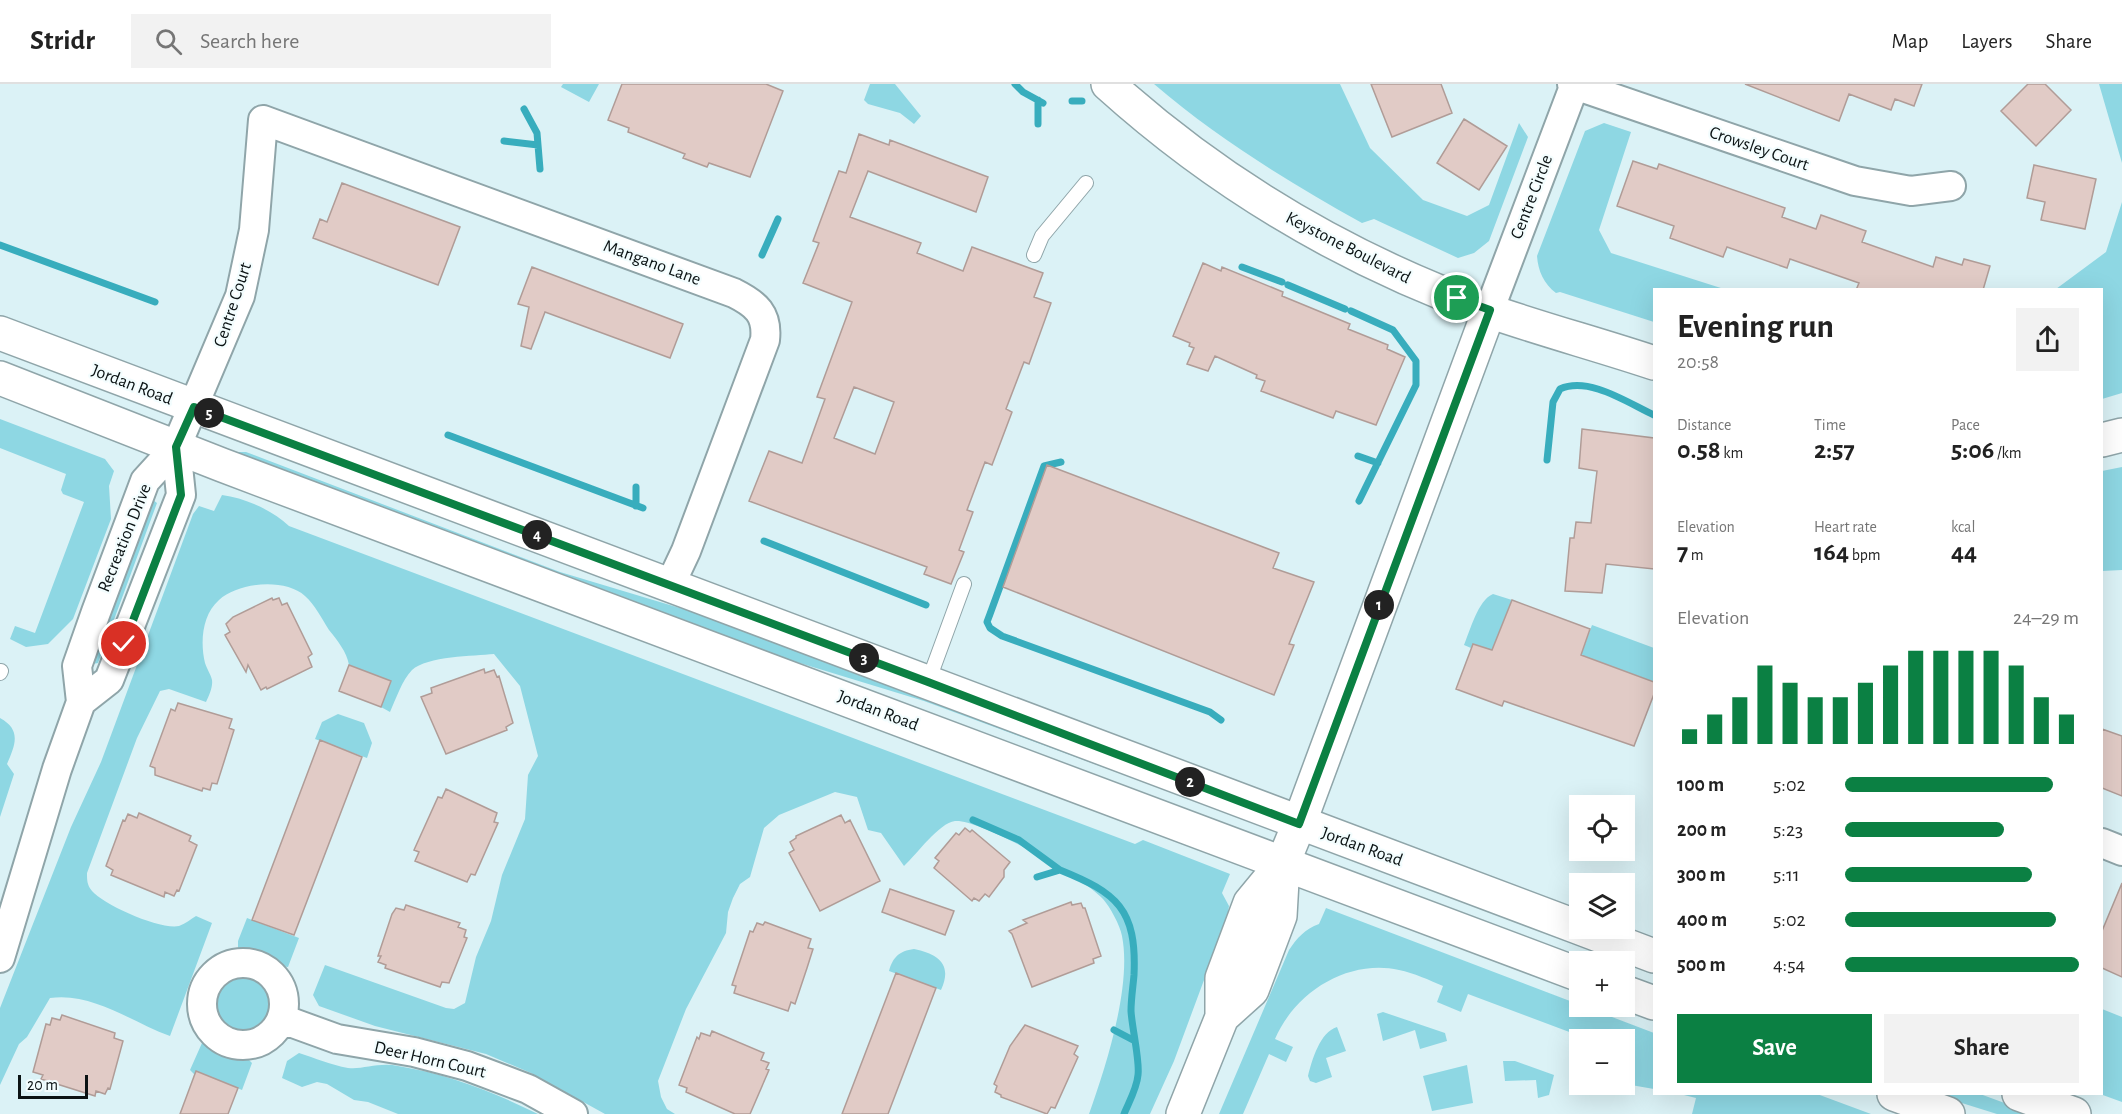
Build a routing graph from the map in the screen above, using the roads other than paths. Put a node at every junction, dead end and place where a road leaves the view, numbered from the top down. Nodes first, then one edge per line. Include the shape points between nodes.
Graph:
1 (1108, 84) edge
2 (1574, 84) edge
3 (263, 120) joint
4 (1086, 183) dead end
5 (1951, 186) dead end
6 (1034, 255) dead end
7 (1490, 310) junction
8 (0, 333) edge
9 (1653, 363) edge
10 (0, 378) edge
11 (194, 407) junction
12 (2122, 435) edge
13 (2103, 440) edge
14 (176, 447) junction
15 (964, 584) dead end
16 (670, 585) junction
17 (928, 682) junction
18 (81, 702) junction
19 (1299, 824) junction
20 (2103, 843) edge
21 (2122, 851) edge
22 (1283, 863) junction
23 (1569, 924) edge
24 (1609, 939) edge
25 (1653, 956) edge
26 (0, 958) edge
27 (1569, 971) edge
28 (1635, 996) edge
29 (1653, 1004) edge
30 (282, 1019) dead end
31 (1897, 1095) edge
32 (2022, 1095) edge
33 (573, 1114) edge
34 (1183, 1114) edge
35 (1948, 1114) edge
36 (2074, 1114) edge

1 - 7 main road, Keystone Boulevard via 1203,162 1283,215 1385,268
2 - 5 street, Crowsley Court via 1855,181 1911,191
2 - 7 street, Centre Circle
3 - 11 street, Centre Court via 248,266 234,311
3 - 16 street, Mangano Lane via 734,293 757,307 764,316 765,340
4 - 6 lane via 1042,236
7 - 9 main road, Keystone Boulevard
7 - 19 main road
8 - 11 main road, Jordan Road
10 - 14 main road, Jordan Road
11 - 14 street, Centre Court
11 - 16 main road, Jordan Road
12 - 13 main road
14 - 18 street, Recreation Drive via 145,481 100,601 77,666
14 - 18 street, Recreation Drive via 181,495 110,681
14 - 22 main road, Jordan Road
15 - 17 lane
16 - 17 main road, Jordan Road
17 - 19 main road, Jordan Road
18 - 26 street, Recreation Drive
19 - 22 main road
19 - 23 main road, Jordan Road
20 - 21 street
22 - 27 main road, Jordan Road
22 - 34 main road via 1280,916 1252,990 1222,1017
24 - 25 main road, Jordan Road
28 - 29 main road
30 - 33 street, Deer Horn Court via 337,1039 467,1066 528,1089
31 - 35 main road
32 - 36 main road

